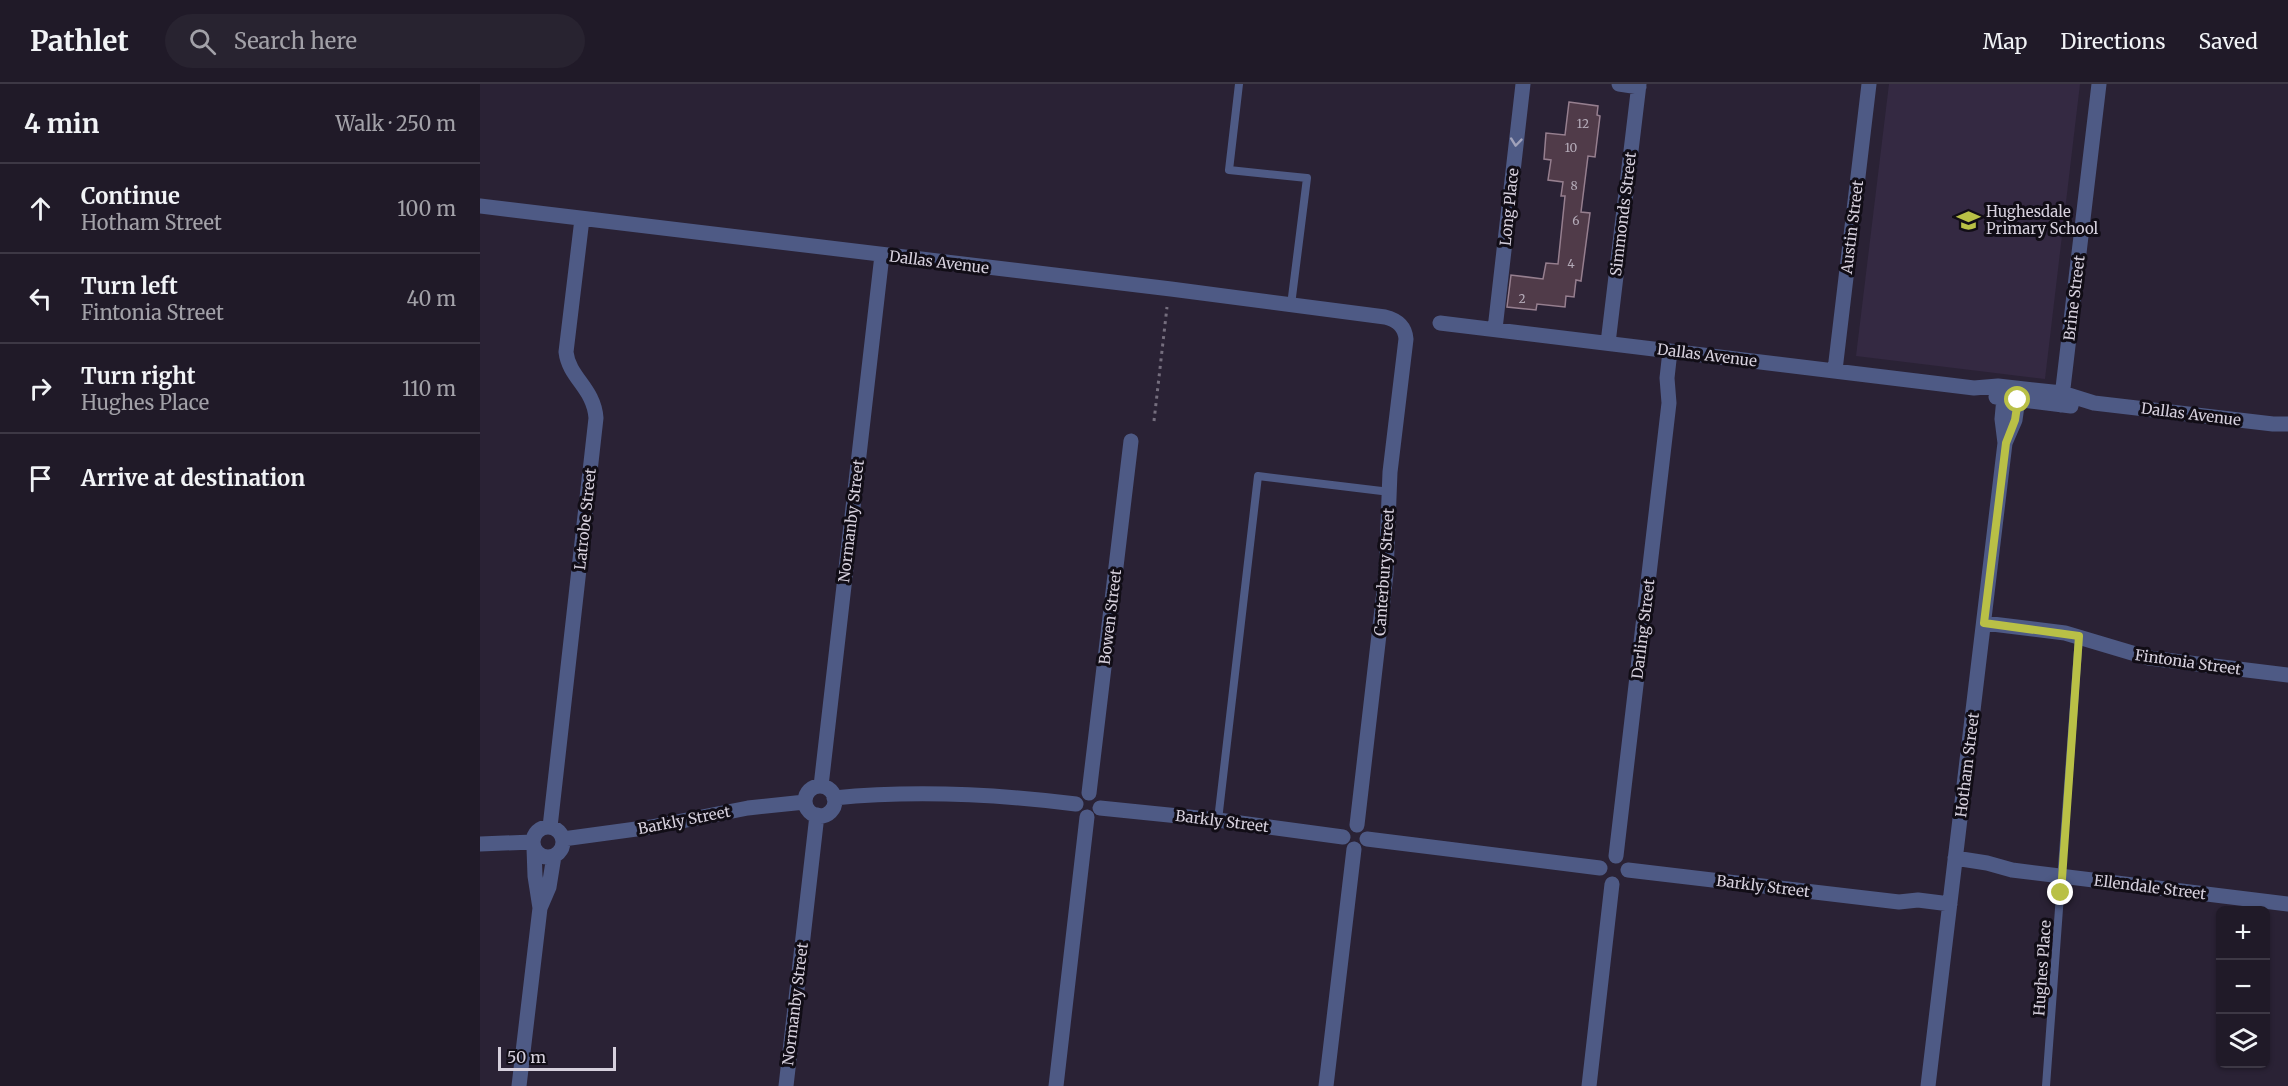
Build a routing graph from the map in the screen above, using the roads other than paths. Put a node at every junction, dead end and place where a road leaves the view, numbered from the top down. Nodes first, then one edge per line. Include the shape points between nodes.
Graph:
1 (1239, 84) edge
2 (1522, 84) edge
3 (1619, 84) edge
4 (1869, 84) edge
5 (2099, 84) edge
6 (1639, 85) edge
7 (480, 207) edge
8 (582, 219) junction
9 (882, 255) junction
10 (1291, 305) junction
11 (1397, 322) joint
12 (1440, 323) dead end
13 (1495, 329) junction
14 (1608, 343) junction
15 (1676, 351) junction
16 (1835, 370) junction
17 (2012, 393) junction
18 (2061, 399) junction
19 (2288, 424) edge
20 (1131, 441) dead end
21 (1389, 492) junction
22 (1984, 623) junction
23 (2079, 636) junction
24 (2288, 675) edge
25 (821, 786) junction
26 (1089, 793) junction
27 (834, 798) junction
28 (805, 802) junction
29 (1076, 804) junction
30 (1100, 808) junction
31 (817, 815) junction
32 (1087, 817) junction
33 (1218, 819) junction
34 (1357, 825) junction
35 (550, 827) junction
36 (1343, 837) junction
37 (563, 839) junction
38 (1367, 839) junction
39 (480, 844) edge
40 (533, 845) junction
41 (1354, 849) junction
42 (554, 856) junction
43 (1616, 856) junction
44 (1954, 863) junction
45 (1600, 868) junction
46 (1628, 870) junction
47 (2062, 876) junction
48 (1612, 884) junction
49 (2288, 904) edge
50 (540, 908) junction
51 (1949, 909) junction
52 (519, 1086) edge
53 (786, 1086) edge
54 (1056, 1086) edge
55 (1326, 1086) edge
56 (1589, 1086) edge
57 (1928, 1086) edge
58 (2046, 1086) edge

1 - 10 lane via 1229,170 1307,178
2 -> 13 street, Long Place
3 - 6 street
4 - 16 street, Austin Street
5 - 18 street, Brine Street
6 - 14 street, Simmonds Street
7 - 8 street, Dallas Avenue
8 - 9 street, Dallas Avenue
8 - 35 street, Latrobe Street via 566,352 592,399 596,418
9 - 10 street, Dallas Avenue
9 - 25 street, Normanby Street
10 - 11 street, Dallas Avenue via 1385,317
11 - 21 street, Canterbury Street via 1406,339
12 - 13 street, Dallas Avenue
13 - 14 street, Dallas Avenue
14 - 15 street, Dallas Avenue
15 - 16 street, Dallas Avenue
15 - 43 street, Darling Street via 1677,378 1669,403
16 - 17 street, Dallas Avenue
17 - 18 street, Dallas Avenue
17 - 22 street, Hotham Street via 2002,418 2006,443
18 - 19 street, Dallas Avenue via 2071,406 2094,403
20 - 26 street, Bowen Street
21 - 33 lane via 1258,476
21 - 34 street, Canterbury Street via 1386,574
22 - 23 street, Fintonia Street
22 - 44 street, Hotham Street
23 - 24 street, Fintonia Street via 2133,655
23 - 47 lane, Hughes Place
25 - 27 street via 830,790
25 - 28 street via 811,789
26 - 29 street
26 - 30 street via 1097,796
27 - 29 street via 952,794
27 - 31 street via 830,811
28 - 31 street via 808,810
28 - 37 street, Barkly Street
29 - 32 street
30 - 32 street
30 - 33 street, Barkly Street
31 - 53 street, Normanby Street
32 - 54 street
33 - 36 street, Barkly Street
34 - 36 street via 1349,827
34 - 38 street via 1366,832
35 - 37 street
35 - 40 street via 540,829 533,837
36 - 41 street via 1347,846
37 - 42 street
38 - 41 street via 1361,848
38 - 45 street
39 - 40 street
40 - 42 street via 543,856
40 - 50 street
41 - 55 street
42 - 50 street via 549,887
43 - 45 street via 1607,857
43 - 46 street via 1626,862
44 - 47 street, Ellendale Street via 1986,872 2012,870
44 - 51 street, Hotham Street
45 - 48 street via 1604,881
46 - 48 street via 1625,879
46 - 51 street, Barkly Street via 1899,902 1916,910
47 - 49 street, Ellendale Street
47 - 58 lane, Hughes Place
48 - 56 street
50 - 52 street
51 - 57 street, Hotham Street

